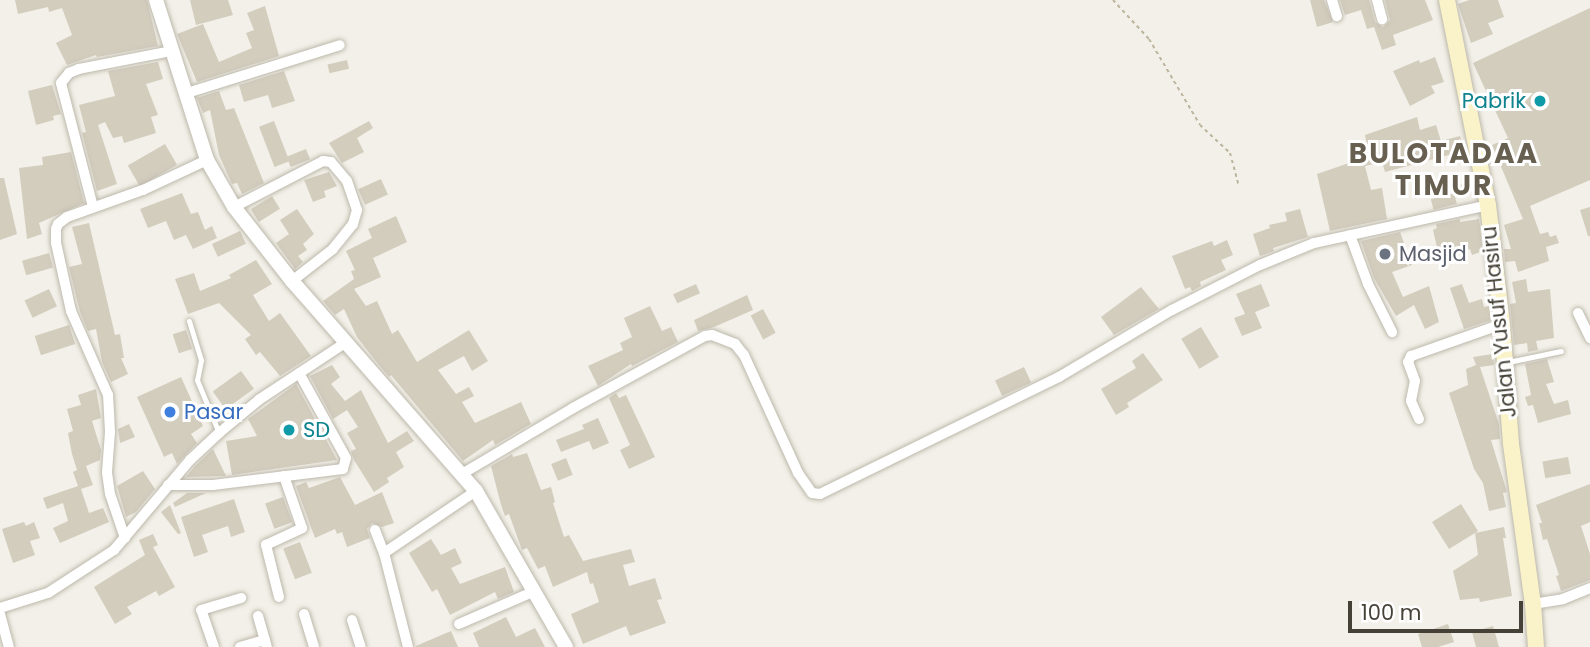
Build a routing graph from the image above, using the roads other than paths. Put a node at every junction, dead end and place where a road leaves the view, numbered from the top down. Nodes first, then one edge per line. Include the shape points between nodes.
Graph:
1 (156, 0) edge
2 (1332, 0) edge
3 (1377, 0) edge
4 (1447, 0) edge
5 (1337, 16) dead end
6 (1382, 19) dead end
7 (340, 45) dead end
8 (172, 51) junction
9 (187, 93) junction
10 (207, 160) junction
11 (1488, 205) junction
12 (93, 207) junction
13 (233, 207) junction
14 (1350, 235) junction
15 (292, 281) junction
16 (1578, 313) dead end
17 (189, 321) dead end
18 (1502, 324) junction
19 (1392, 332) dead end
20 (1590, 338) edge
21 (345, 342) junction
22 (1561, 351) dead end
23 (1505, 362) junction
24 (299, 373) junction
25 (1419, 419) dead end
26 (219, 433) junction
27 (462, 474) junction
28 (284, 476) junction
29 (168, 485) junction
30 (476, 491) junction
31 (375, 530) dead end
32 (125, 538) junction
33 (384, 553) junction
34 (1590, 588) edge
35 (535, 591) junction
36 (279, 597) dead end
37 (241, 598) dead end
38 (1534, 604) junction
39 (0, 608) edge
40 (0, 614) edge
41 (304, 614) dead end
42 (258, 616) dead end
43 (352, 620) dead end
44 (459, 624) dead end
45 (266, 643) edge
46 (9, 647) edge
47 (214, 647) edge
48 (240, 647) edge
49 (314, 647) edge
50 (361, 647) edge
51 (408, 647) edge
52 (566, 647) edge
53 (1536, 647) edge

1 - 8 street
2 - 5 street
3 - 6 street
4 - 11 main road, Jalan Yusuf Hasiru
7 - 9 street
8 - 9 street
8 - 12 street via 79,69 61,83
9 - 10 street
10 - 12 street via 144,190
10 - 13 street
11 - 14 street
11 - 18 main road, Jalan Yusuf Hasiru
12 - 32 street via 61,220 56,243 71,311 108,395 107,472
13 - 15 street
13 - 15 street via 323,161 331,162 347,181 358,210 354,224 333,249
14 - 19 street
14 - 27 street via 1314,243 1222,283 1059,377 820,494 813,493 798,473 744,355 735,344 712,335 573,408
15 - 21 street
16 - 20 street
17 - 26 lane via 201,360 197,380
18 - 23 main road, Jalan Yusuf Hasiru
18 - 25 street via 1411,356 1408,362 1415,381 1411,401
21 - 24 street
21 - 27 street
22 - 23 lane
23 - 38 main road, Jalan Yusuf Hasiru via 1511,444
24 - 26 street
24 - 28 street via 337,438 346,464
26 - 29 street
27 - 30 street
28 - 29 street
28 - 36 street via 302,528 266,545
29 - 32 street
30 - 33 street
30 - 35 street
31 - 33 street
32 - 39 street via 93,566 48,593
33 - 51 street
34 - 38 street
35 - 44 street
35 - 52 street
37 - 47 street via 201,610
38 - 53 main road, Jalan Yusuf Hasiru
40 - 46 street
41 - 49 street
42 - 45 street
43 - 50 street
45 - 48 street

